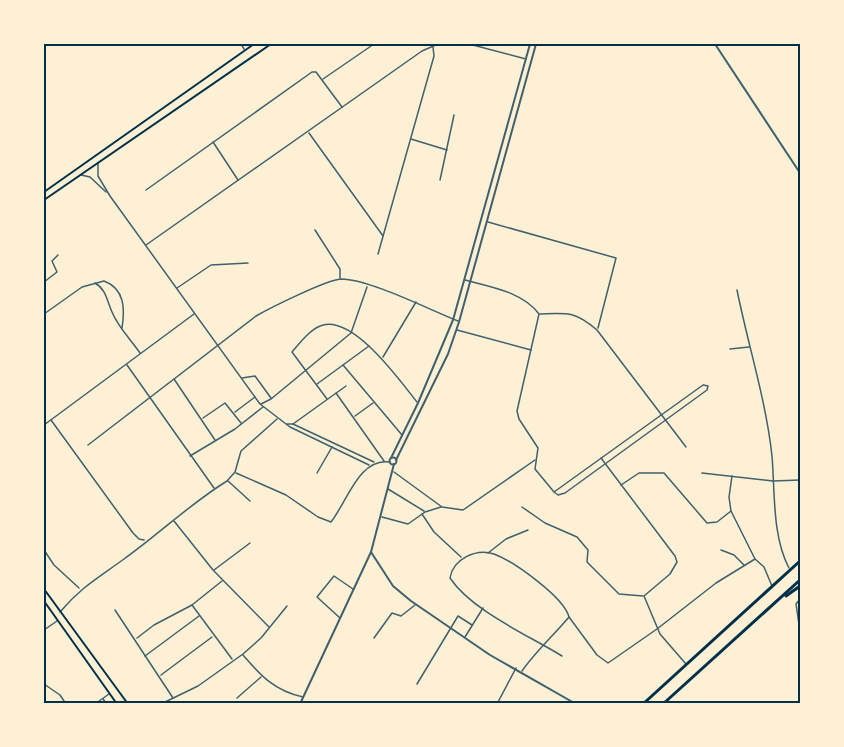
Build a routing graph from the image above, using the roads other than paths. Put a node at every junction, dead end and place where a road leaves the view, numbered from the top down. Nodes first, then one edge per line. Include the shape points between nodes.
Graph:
1 (241, 44) edge
2 (254, 44) edge
3 (271, 44) edge
4 (374, 44) edge
5 (438, 44) edge
6 (469, 44) edge
7 (530, 44) edge
8 (536, 44) edge
9 (715, 44) edge
10 (432, 46) junction
11 (245, 50) junction
12 (526, 59) junction
13 (322, 80) junction
14 (747, 81) dead end
15 (742, 84) junction
16 (163, 107) junction
17 (343, 107) junction
18 (168, 114) junction
19 (454, 115) dead end
20 (772, 120) dead end
21 (767, 123) junction
22 (308, 132) junction
23 (411, 139) junction
24 (213, 142) junction
25 (447, 151) junction
26 (98, 162) junction
27 (801, 173) edge
28 (80, 175) junction
29 (440, 180) dead end
30 (239, 181) junction
31 (146, 190) dead end
32 (44, 192) edge
33 (110, 196) junction
34 (44, 200) edge
35 (488, 222) junction
36 (315, 230) dead end
37 (383, 237) junction
38 (146, 246) junction
39 (378, 254) dead end
40 (58, 255) dead end
41 (248, 263) dead end
42 (340, 279) junction
43 (464, 280) junction
44 (44, 282) edge
45 (94, 282) junction
46 (471, 282) junction
47 (368, 286) junction
48 (177, 289) junction
49 (737, 290) dead end
50 (416, 302) junction
51 (44, 314) edge
52 (195, 314) junction
53 (539, 314) junction
54 (453, 320) junction
55 (459, 322) junction
56 (122, 328) junction
57 (456, 329) junction
58 (597, 330) junction
59 (351, 333) junction
60 (370, 345) junction
61 (219, 346) junction
62 (749, 347) junction
63 (532, 350) junction
64 (730, 350) dead end
65 (141, 354) junction
66 (382, 358) junction
67 (126, 364) junction
68 (343, 365) junction
69 (305, 370) junction
70 (242, 378) junction
71 (174, 379) junction
72 (316, 384) junction
73 (346, 386) dead end
74 (336, 393) junction
75 (149, 396) junction
76 (255, 397) junction
77 (271, 399) junction
78 (327, 399) junction
79 (373, 403) junction
80 (418, 403) junction
81 (260, 404) junction
82 (264, 407) junction
83 (234, 413) junction
84 (662, 415) junction
85 (354, 417) junction
86 (277, 418) junction
87 (51, 419) junction
88 (202, 419) junction
89 (666, 420) junction
90 (44, 424) edge
91 (241, 424) junction
92 (286, 424) junction
93 (293, 424) junction
94 (403, 436) junction
95 (216, 441) junction
96 (88, 445) dead end
97 (333, 447) junction
98 (686, 447) dead end
99 (190, 456) junction
100 (601, 458) junction
101 (536, 459) junction
102 (390, 460) junction
103 (385, 461) junction
104 (375, 462) junction
105 (395, 462) junction
106 (605, 463) junction
107 (369, 465) junction
108 (394, 471) junction
109 (235, 472) junction
110 (317, 473) dead end
111 (702, 473) dead end
112 (732, 476) junction
113 (801, 480) edge
114 (228, 481) junction
115 (772, 481) junction
116 (621, 486) junction
117 (215, 489) junction
118 (388, 489) junction
119 (554, 492) junction
120 (250, 501) dead end
121 (442, 507) junction
122 (522, 507) dead end
123 (425, 512) junction
124 (731, 512) junction
125 (422, 514) junction
126 (382, 517) junction
127 (174, 520) junction
128 (528, 530) dead end
129 (145, 540) junction
130 (250, 543) dead end
131 (44, 550) edge
132 (721, 550) dead end
133 (371, 552) junction
134 (487, 554) junction
135 (461, 558) junction
136 (756, 559) junction
137 (801, 561) edge
138 (744, 566) junction
139 (213, 570) junction
140 (791, 570) junction
141 (223, 580) junction
142 (801, 580) edge
143 (801, 586) edge
144 (772, 587) junction
145 (44, 589) edge
146 (79, 589) junction
147 (354, 589) junction
148 (644, 596) junction
149 (801, 599) edge
150 (44, 601) edge
151 (776, 602) junction
152 (416, 604) junction
153 (192, 605) junction
154 (287, 606) dead end
155 (483, 608) junction
156 (115, 610) dead end
157 (60, 612) junction
158 (799, 614) edge
159 (200, 616) junction
160 (569, 616) junction
161 (340, 618) junction
162 (57, 620) junction
163 (472, 625) junction
164 (451, 627) junction
165 (270, 628) junction
166 (657, 629) junction
167 (44, 630) edge
168 (801, 631) edge
169 (214, 636) junction
170 (465, 636) junction
171 (136, 638) junction
172 (374, 638) dead end
173 (543, 645) junction
174 (243, 654) junction
175 (145, 656) junction
176 (562, 656) dead end
177 (232, 660) junction
178 (686, 664) junction
179 (101, 666) junction
180 (516, 668) junction
181 (94, 671) junction
182 (522, 671) junction
183 (160, 676) junction
184 (261, 677) junction
185 (44, 684) edge
186 (417, 684) dead end
187 (110, 693) junction
188 (303, 697) junction
189 (102, 698) junction
190 (173, 698) junction
191 (237, 698) dead end
192 (66, 704) edge
193 (95, 704) edge
194 (107, 704) edge
195 (117, 704) edge
196 (128, 704) edge
197 (161, 704) edge
198 (300, 704) edge
199 (497, 704) edge
200 (576, 704) edge
201 (643, 704) edge
202 (663, 704) edge

1 - 11 street
2 - 11 main road
3 - 18 main road
4 - 13 street
5 - 10 street
6 - 12 street
7 - 12 street
8 - 35 street
9 - 15 street
10 - 17 street
10 - 23 street via 434,56
11 - 16 main road
12 - 43 street
13 - 17 street
13 - 24 street via 312,72
14 - 15 street
15 - 21 street
16 - 18 main road
16 - 32 main road
17 - 22 street
18 - 26 main road
19 - 25 street
20 - 21 street
21 - 27 street
22 - 30 street
22 - 37 street
23 - 25 street
23 - 37 street
24 - 30 street
24 - 31 street
25 - 29 street
26 - 28 main road
26 - 33 street via 98,176
28 - 33 street via 90,177
28 - 34 main road
30 - 38 street
33 - 38 street
35 - 46 street
35 - 58 street via 616,258
36 - 42 street via 340,269
37 - 39 street
38 - 48 street
40 - 44 street via 52,261 57,272
41 - 48 street via 211,266
42 - 47 street
42 - 61 street via 269,308
43 - 46 street
43 - 54 street
45 - 51 street
45 - 56 street via 100,286
45 - 56 street via 110,284 118,291 123,302
46 - 53 street via 510,293 530,303
46 - 55 street
47 - 50 street
47 - 59 street
48 - 52 street
49 - 62 street
50 - 54 street
50 - 66 street
52 - 61 street
52 - 65 street
53 - 58 street via 565,312 580,316
53 - 63 street
54 - 55 street
54 - 80 street
55 - 57 street
56 - 65 street
57 - 63 street
57 - 105 street via 448,354
58 - 84 street
59 - 60 street
59 - 69 street
59 - 69 street via 324,324 311,332 291,352
60 - 66 street
60 - 68 street
61 - 70 street
61 - 71 street
62 - 64 street
62 - 115 street via 772,456
63 - 101 street via 517,411 538,448
65 - 67 street
66 - 80 street
67 - 75 street
67 - 87 street
68 - 72 street
68 - 79 street via 370,393
69 - 72 street
69 - 77 street
70 - 76 street
70 - 77 street via 255,376
71 - 75 street
71 - 88 street
72 - 78 street
73 - 74 street
74 - 78 street
74 - 85 street
75 - 96 street
75 - 99 street
76 - 81 street
76 - 83 street
77 - 81 street
78 - 93 street
79 - 85 street
79 - 94 street
80 - 94 street
81 - 82 street
82 - 86 street
82 - 91 street
83 - 88 street via 225,403
83 - 91 street
84 - 89 street
84 - 89 street via 703,385 708,386
84 - 100 street
85 - 103 street
86 - 92 street
86 - 109 street via 242,451
87 - 90 street
87 - 129 street via 133,533
88 - 95 street
89 - 98 street
89 - 106 street
91 - 95 street
92 - 93 street
92 - 97 street
93 - 104 street
94 - 102 street
95 - 99 street
97 - 107 street
97 - 110 street
99 - 117 street
100 - 106 street
100 - 119 street
101 - 119 street via 536,469
101 - 121 street via 463,510
102 - 103 street
102 - 105 street
102 - 105 street
103 - 104 street
104 - 107 street
105 - 108 street
106 - 116 street
106 - 119 street via 563,494
107 - 109 street via 330,522 286,495
108 - 118 street
108 - 121 street
109 - 114 street
111 - 112 street
112 - 115 street
112 - 124 street
113 - 115 street
114 - 117 street
114 - 120 street
115 - 140 street via 785,557
116 - 124 street via 639,473 664,473 707,523 717,522
116 - 148 street via 677,562 670,574
117 - 127 street
118 - 123 street
118 - 126 street
121 - 123 street
122 - 148 street via 545,523 578,537 588,550 587,562 619,594
123 - 125 street
124 - 136 street
125 - 126 street via 408,524
125 - 135 street
126 - 133 street
127 - 129 street
127 - 139 street
128 - 134 street via 506,539
129 - 146 street via 126,558
130 - 139 street
131 - 146 street
132 - 138 street via 734,555
133 - 147 street
133 - 152 street via 393,586
134 - 135 street
134 - 160 street via 494,554 547,589
135 - 155 street via 450,578
136 - 138 street
136 - 144 street
137 - 140 highway
138 - 166 street
139 - 141 street
140 - 144 highway
141 - 153 street
141 - 165 street
142 - 151 highway
143 - 151 highway
144 - 178 highway
145 - 157 main road
146 - 157 street
147 - 161 street
147 - 161 street via 334,576 317,597
148 - 166 street
149 - 158 street via 796,604
150 - 162 main road
151 - 202 highway
152 - 164 street
152 - 172 street via 401,616 392,613
153 - 159 street
153 - 171 street
154 - 165 street
155 - 163 street
155 - 173 street
156 - 171 street
157 - 179 main road
158 - 168 street
159 - 169 street
159 - 175 street
160 - 166 street via 597,655 608,663
160 - 173 street
161 - 188 street
162 - 167 street
162 - 181 main road
163 - 164 street via 458,616
163 - 170 street
164 - 170 street
164 - 186 street
165 - 174 street
166 - 178 street
169 - 177 street
169 - 183 street
170 - 180 street
171 - 175 street
173 - 176 street
173 - 182 street
174 - 177 street
174 - 184 street
175 - 183 street
177 - 190 street via 198,686
178 - 201 highway
179 - 181 main road
179 - 196 main road
180 - 182 street
180 - 199 street
181 - 187 main road
182 - 200 street
183 - 190 street
184 - 188 street via 288,694
184 - 191 street
185 - 192 street
187 - 189 street
187 - 195 main road
188 - 198 street
189 - 193 street
189 - 194 street
190 - 197 street

